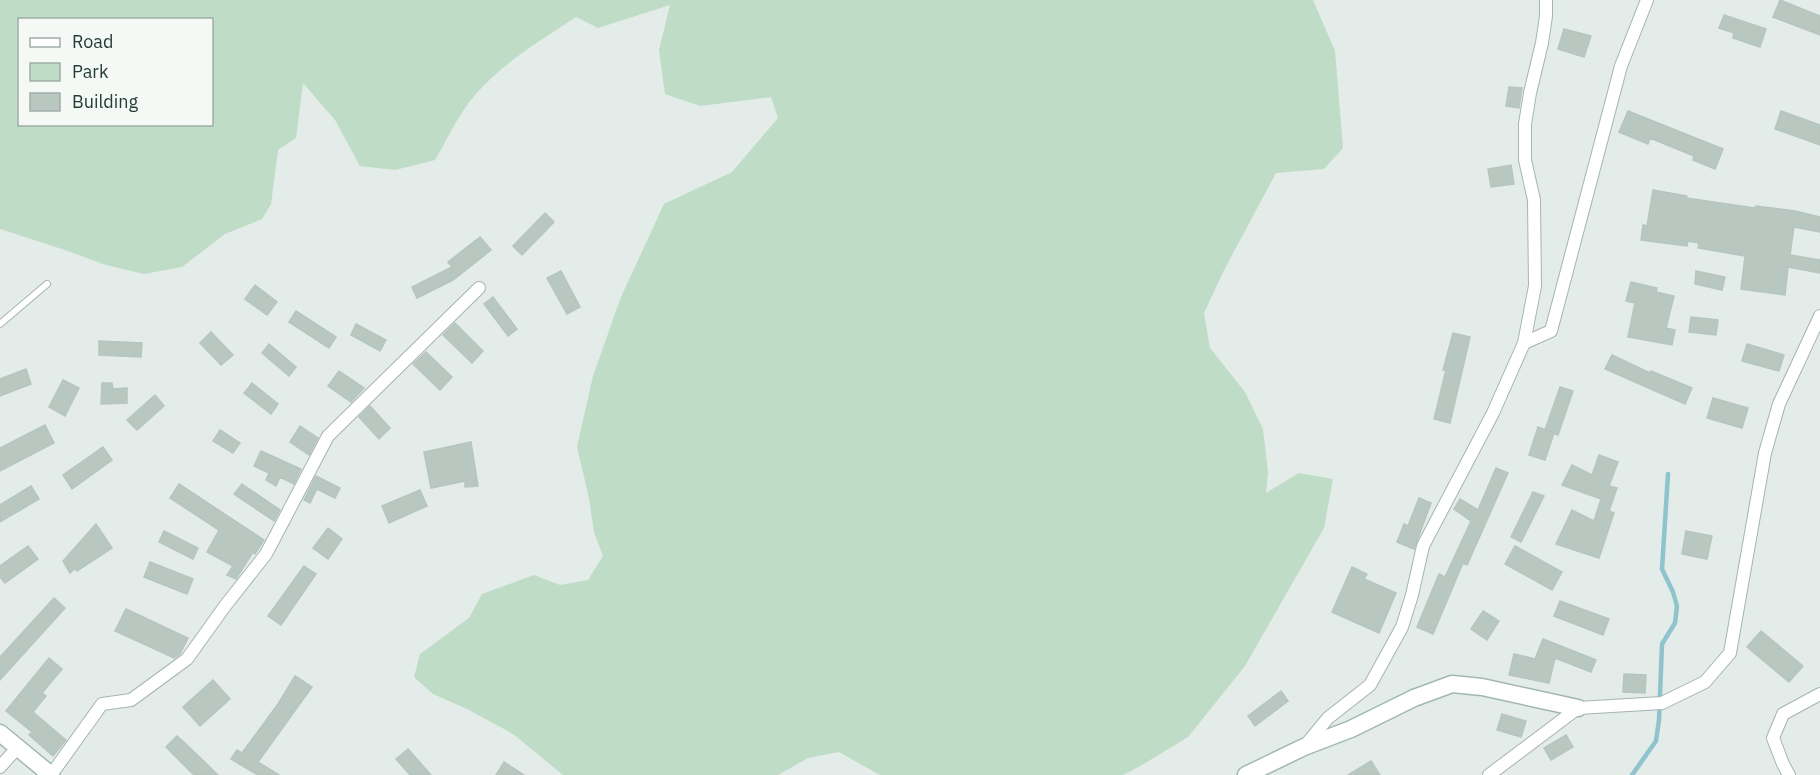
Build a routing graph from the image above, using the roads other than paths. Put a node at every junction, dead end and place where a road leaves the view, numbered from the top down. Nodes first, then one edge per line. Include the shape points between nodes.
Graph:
1 (1546, 0) edge
2 (1647, 0) edge
3 (47, 284) dead end
4 (478, 288) dead end
5 (1820, 316) edge
6 (0, 324) edge
7 (1524, 343) junction
8 (1820, 694) edge
9 (1578, 708) junction
10 (0, 733) edge
11 (18, 747) junction
12 (1304, 747) junction
13 (0, 767) edge
14 (51, 775) edge
15 (1246, 775) edge
16 (1490, 775) edge
17 (1790, 775) edge

1 - 7 street via 1542,43 1525,124 1525,160 1534,200 1535,286
2 - 7 street via 1621,66 1551,331
3 - 6 lane
4 - 14 street via 328,436 266,554 187,659 131,700 102,704
5 - 9 street via 1779,404 1766,453 1730,653 1705,682 1662,703
7 - 12 street via 1493,413 1423,546 1402,627 1371,685 1328,718
8 - 17 street via 1783,714 1773,738
9 - 12 street via 1452,684
9 - 16 street
10 - 11 street
11 - 13 street
11 - 14 street
12 - 15 street

